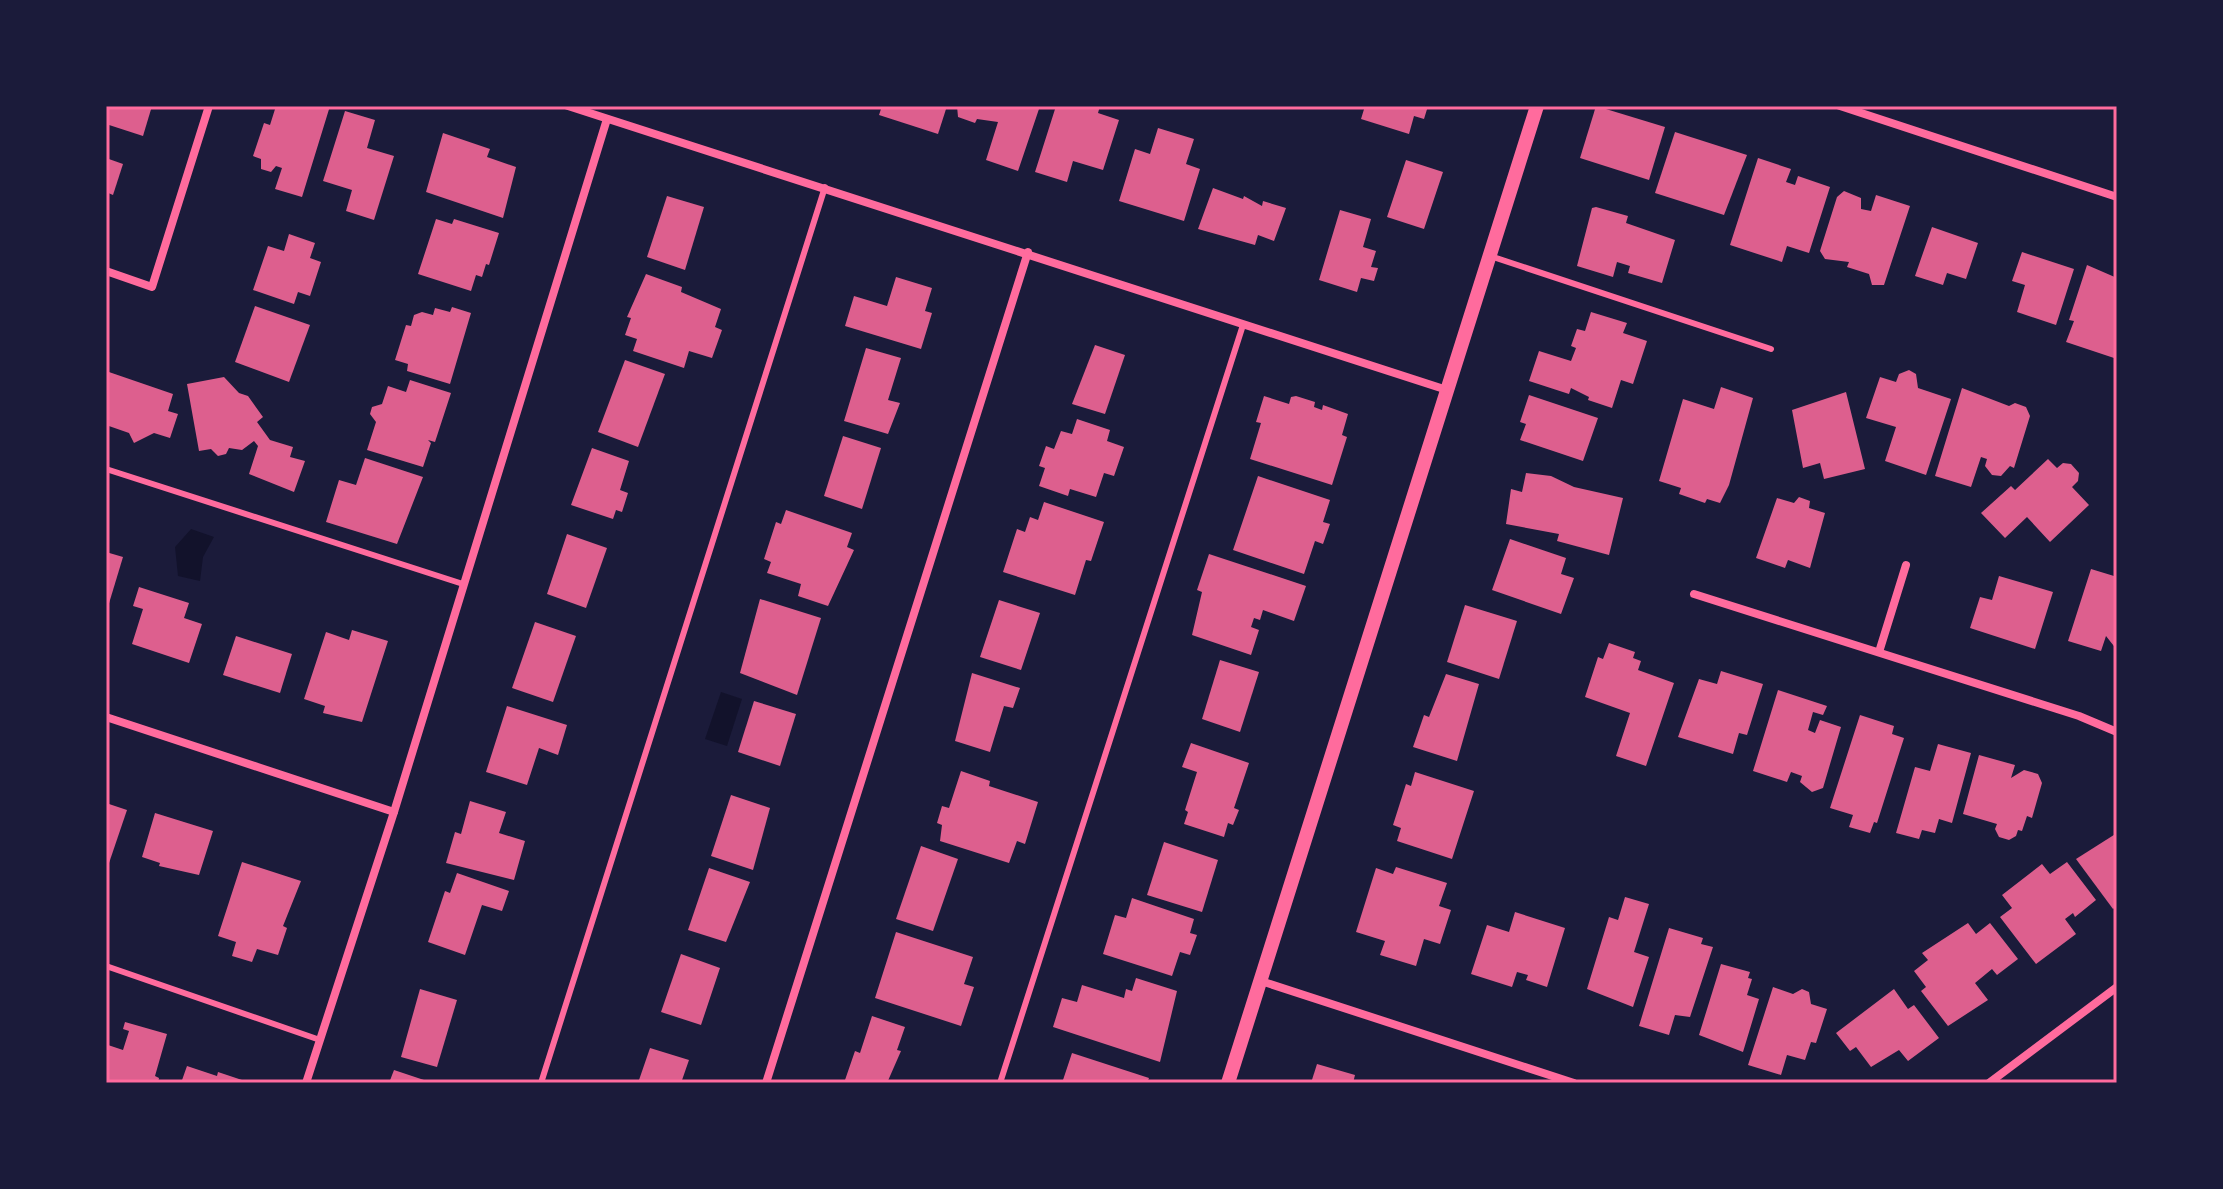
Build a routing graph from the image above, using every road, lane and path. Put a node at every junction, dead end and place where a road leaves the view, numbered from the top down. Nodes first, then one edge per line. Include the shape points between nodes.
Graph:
1 (209, 106) edge
2 (568, 106) edge
3 (1537, 106) edge
4 (1840, 106) edge
5 (607, 119) junction
6 (825, 186) junction
7 (2117, 197) edge
8 (1028, 252) junction
9 (1490, 256) junction
10 (106, 271) edge
11 (1243, 325) junction
12 (1771, 349) dead end
13 (1447, 390) junction
14 (106, 469) edge
15 (1906, 565) dead end
16 (463, 584) junction
17 (1694, 594) dead end
18 (1879, 652) junction
19 (106, 717) edge
20 (2117, 732) edge
21 (394, 812) junction
22 (106, 966) edge
23 (1261, 981) junction
24 (2117, 987) edge
25 (320, 1040) junction
26 (306, 1083) edge
27 (541, 1083) edge
28 (766, 1083) edge
29 (1000, 1083) edge
30 (1228, 1083) edge
31 (1574, 1083) edge
32 (1989, 1083) edge

1 - 10 street via 152,287
2 - 5 street
3 - 9 street
4 - 7 street
5 - 6 street
5 - 16 street
6 - 8 street
6 - 27 lane
8 - 11 street
8 - 28 street
9 - 12 lane
9 - 13 street
11 - 13 street
11 - 29 lane
13 - 23 street
14 - 16 lane
15 - 18 street
16 - 21 street
17 - 18 street
18 - 20 street
19 - 21 street
21 - 25 street
22 - 25 lane
23 - 30 street
23 - 31 street
24 - 32 street
25 - 26 street

